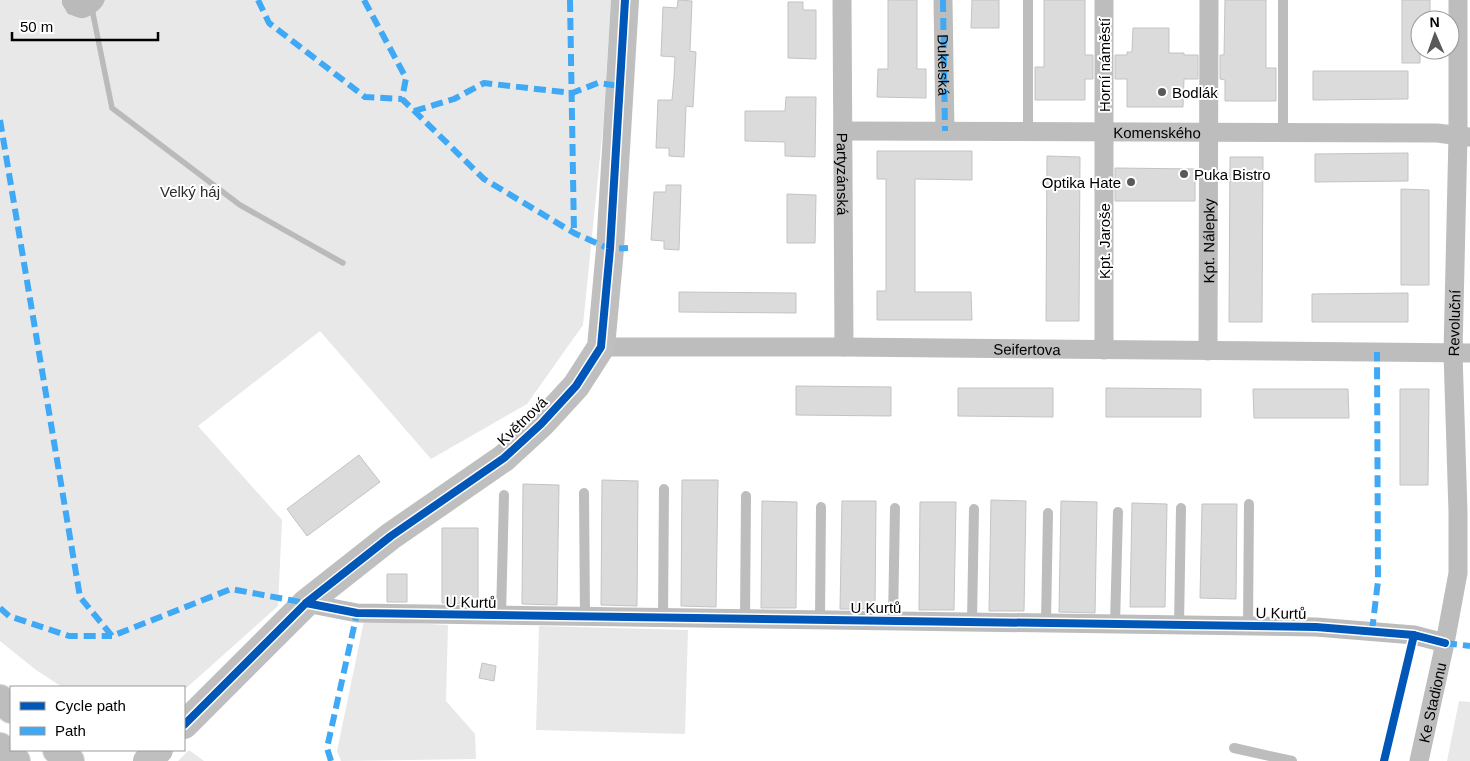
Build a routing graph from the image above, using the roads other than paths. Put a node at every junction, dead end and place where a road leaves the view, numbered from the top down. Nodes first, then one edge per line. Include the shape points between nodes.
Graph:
1 (624, 0) edge
2 (842, 0) edge
3 (943, 0) edge
4 (1028, 0) edge
5 (1104, 0) edge
6 (1209, 0) edge
7 (1283, 0) edge
8 (1458, 0) edge
9 (843, 131) junction
10 (945, 131) junction
11 (1028, 131) junction
12 (1104, 131) junction
13 (1208, 132) junction
14 (1283, 132) junction
15 (1464, 136) edge
16 (601, 347) junction
17 (844, 347) junction
18 (1104, 350) junction
19 (1208, 351) junction
20 (1461, 353) edge
21 (664, 489) dead end
22 (584, 494) dead end
23 (504, 495) dead end
24 (746, 496) dead end
25 (1249, 504) dead end
26 (821, 507) dead end
27 (895, 508) dead end
28 (1181, 508) dead end
29 (974, 509) dead end
30 (1118, 512) dead end
31 (1048, 513) dead end
32 (306, 603) junction
33 (501, 616) junction
34 (585, 617) junction
35 (663, 618) junction
36 (745, 619) junction
37 (820, 620) junction
38 (893, 621) junction
39 (972, 621) junction
40 (1046, 622) junction
41 (1115, 624) junction
42 (1179, 625) junction
43 (1248, 626) junction
44 (1444, 643) junction
45 (0, 699) edge
46 (10, 708) edge
47 (185, 724) edge
48 (0, 747) edge
49 (1234, 748) dead end
50 (58, 751) edge
51 (158, 751) edge
52 (16, 761) edge
53 (70, 761) edge
54 (147, 761) edge
55 (1292, 761) edge
56 (1419, 761) edge

1 - 16 street, Květnová
2 - 9 street, Partyzánská
3 - 10 street, Dukelská
4 - 11 lane
5 - 12 street, Horní náměstí
6 - 13 street
7 - 14 lane
8 - 15 street, Revoluční
9 - 10 street, Komenského
9 - 17 street, Partyzánská
10 - 11 street, Komenského
11 - 12 street, Komenského
12 - 13 street, Komenského
12 - 18 street, Kpt. Jaroše
13 - 14 street, Komenského
13 - 19 street, Kpt. Nálepky
14 - 15 street, Komenského
15 - 20 street, Revoluční
16 - 17 street, Seifertova
16 - 32 street, Květnová via 576,386 504,458 391,536
17 - 18 street, Seifertova
18 - 19 street, Seifertova
19 - 20 street, Seifertova
20 - 44 street, Revoluční via 1458,573
21 - 35 lane
22 - 34 lane
23 - 33 lane
24 - 36 lane
25 - 43 lane
26 - 37 lane
27 - 38 lane
28 - 42 lane
29 - 39 lane
30 - 41 lane
31 - 40 lane
32 - 33 street, U Kurtů via 357,613
32 - 47 street, Květnová
33 - 34 street, U Kurtů
34 - 35 street, U Kurtů
35 - 36 street, U Kurtů
36 - 37 street, U Kurtů
37 - 38 street, U Kurtů
38 - 39 street, U Kurtů
39 - 40 street, U Kurtů
40 - 41 street, U Kurtů
41 - 42 street, U Kurtů
42 - 43 street, U Kurtů
43 - 44 street, U Kurtů via 1372,631 1414,635
44 - 56 street, Ke Stadionu
45 - 46 highway
48 - 52 highway
49 - 55 lane
50 - 53 highway
51 - 54 street

